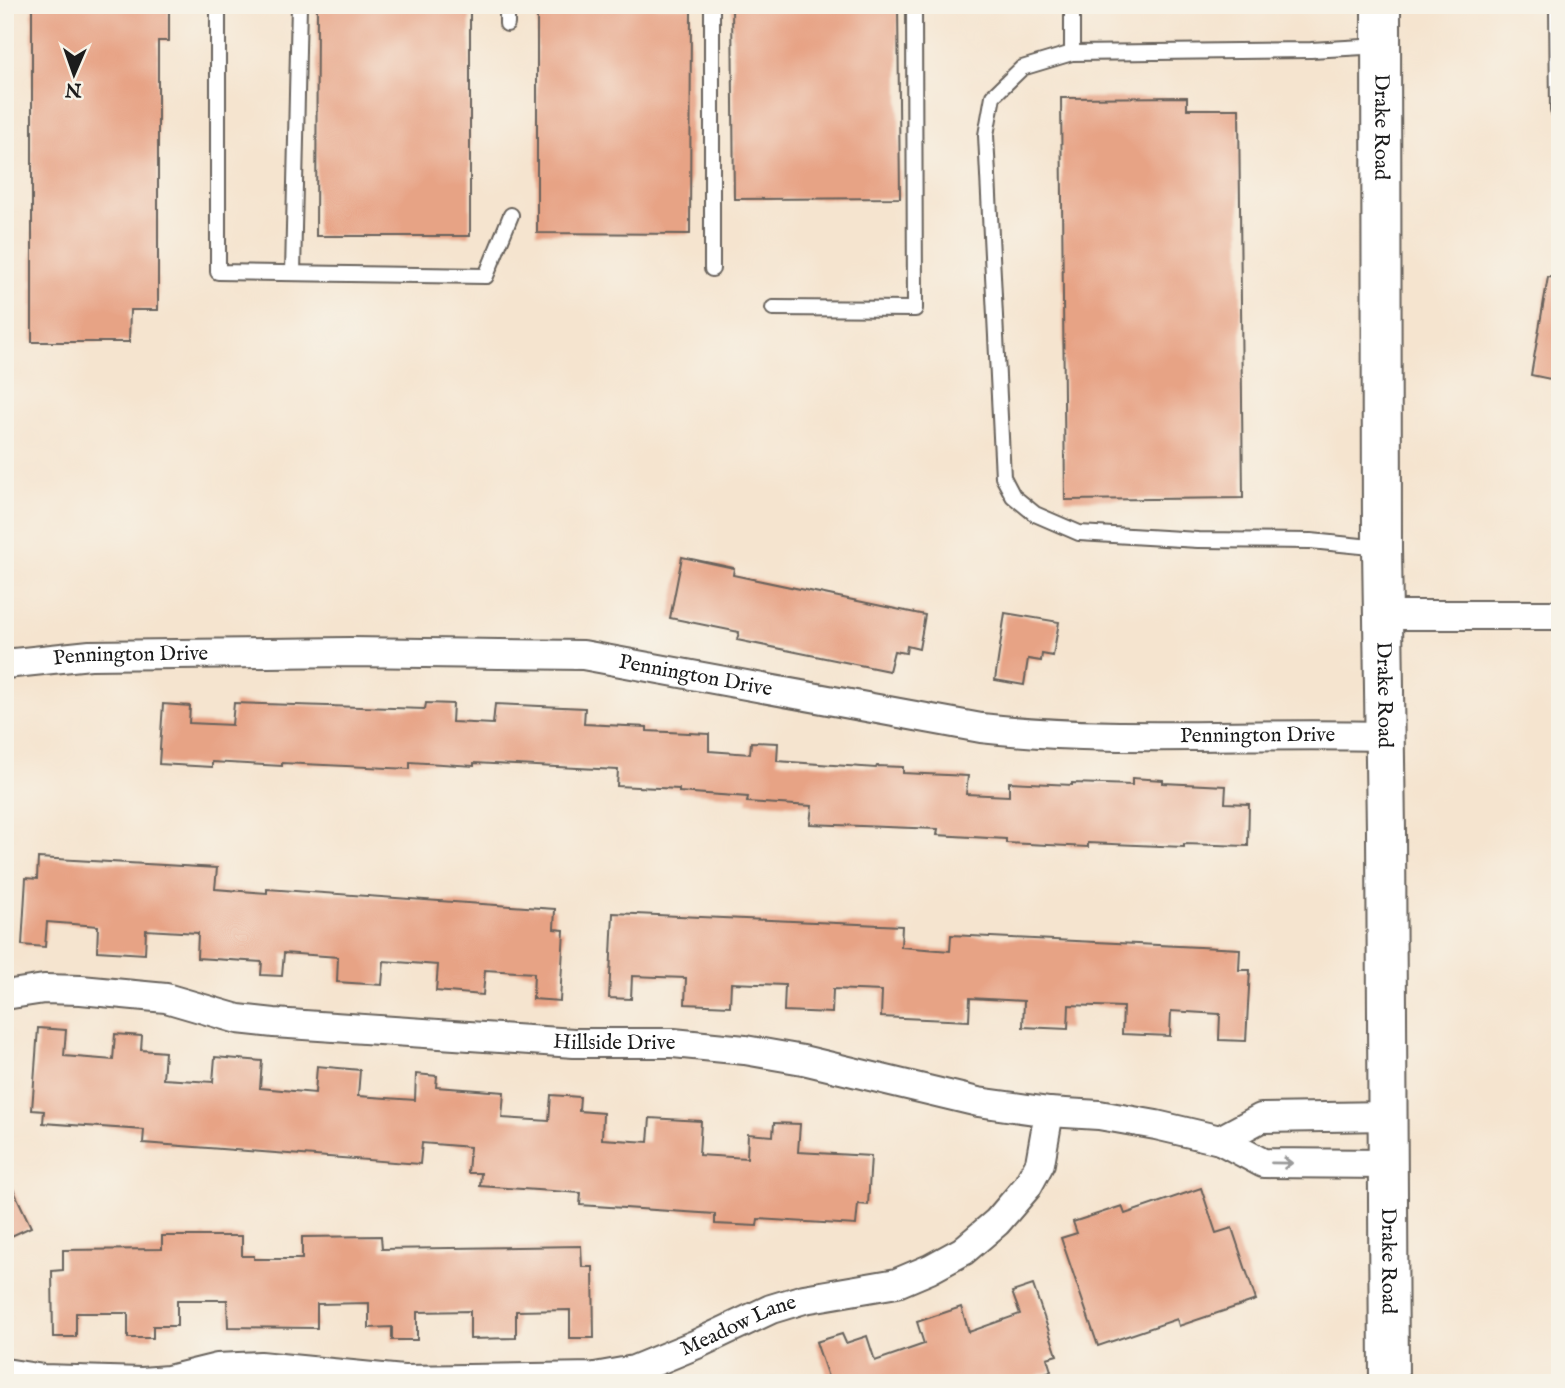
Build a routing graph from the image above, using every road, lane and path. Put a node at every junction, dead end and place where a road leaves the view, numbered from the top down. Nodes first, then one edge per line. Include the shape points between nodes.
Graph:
1 (218, 5) edge
2 (299, 5) edge
3 (507, 5) edge
4 (712, 5) edge
5 (914, 5) edge
6 (1072, 5) edge
7 (1381, 5) edge
8 (1557, 5) edge
9 (507, 24) dead end
10 (1381, 46) junction
11 (1072, 53) junction
12 (1558, 111) dead end
13 (511, 215) dead end
14 (712, 269) dead end
15 (293, 273) junction
16 (773, 309) dead end
17 (1382, 548) junction
18 (1383, 615) junction
19 (1560, 615) edge
20 (5, 664) edge
21 (1384, 736) junction
22 (5, 995) edge
23 (1049, 1112) junction
24 (1388, 1116) junction
25 (1220, 1140) junction
26 (1389, 1164) junction
27 (5, 1373) edge
28 (1389, 1383) edge

1 - 15 lane via 218,272
2 - 15 lane
3 - 9 lane
4 - 14 lane
5 - 16 lane via 915,309
6 - 11 lane
7 - 10 street, Drake Road
8 - 12 lane
10 - 11 lane
10 - 17 street, Drake Road
11 - 17 lane via 1022,68 993,96 986,135 1003,477 1013,496 1035,514 1079,533
13 - 15 lane via 486,276
17 - 18 street, Drake Road
18 - 19 street
18 - 21 street, Drake Road
20 - 21 street, Pennington Drive via 90,655 583,655 1031,734
21 - 24 street, Drake Road
22 - 23 street, Hillside Drive via 80,990 166,998 238,1019 274,1023 575,1043 673,1043 745,1051 803,1060 978,1102
23 - 25 street, Hillside Drive via 1099,1115
23 - 27 street, Meadow Lane via 1041,1163 1027,1187 997,1222 963,1251 897,1283 804,1299 771,1310 634,1370 595,1377 403,1380 260,1366 217,1368 142,1382 43,1380
24 - 25 street via 1261,1118
24 - 26 street, Drake Road
25 -> 26 street, Hillside Drive via 1263,1163
26 - 28 street, Drake Road

